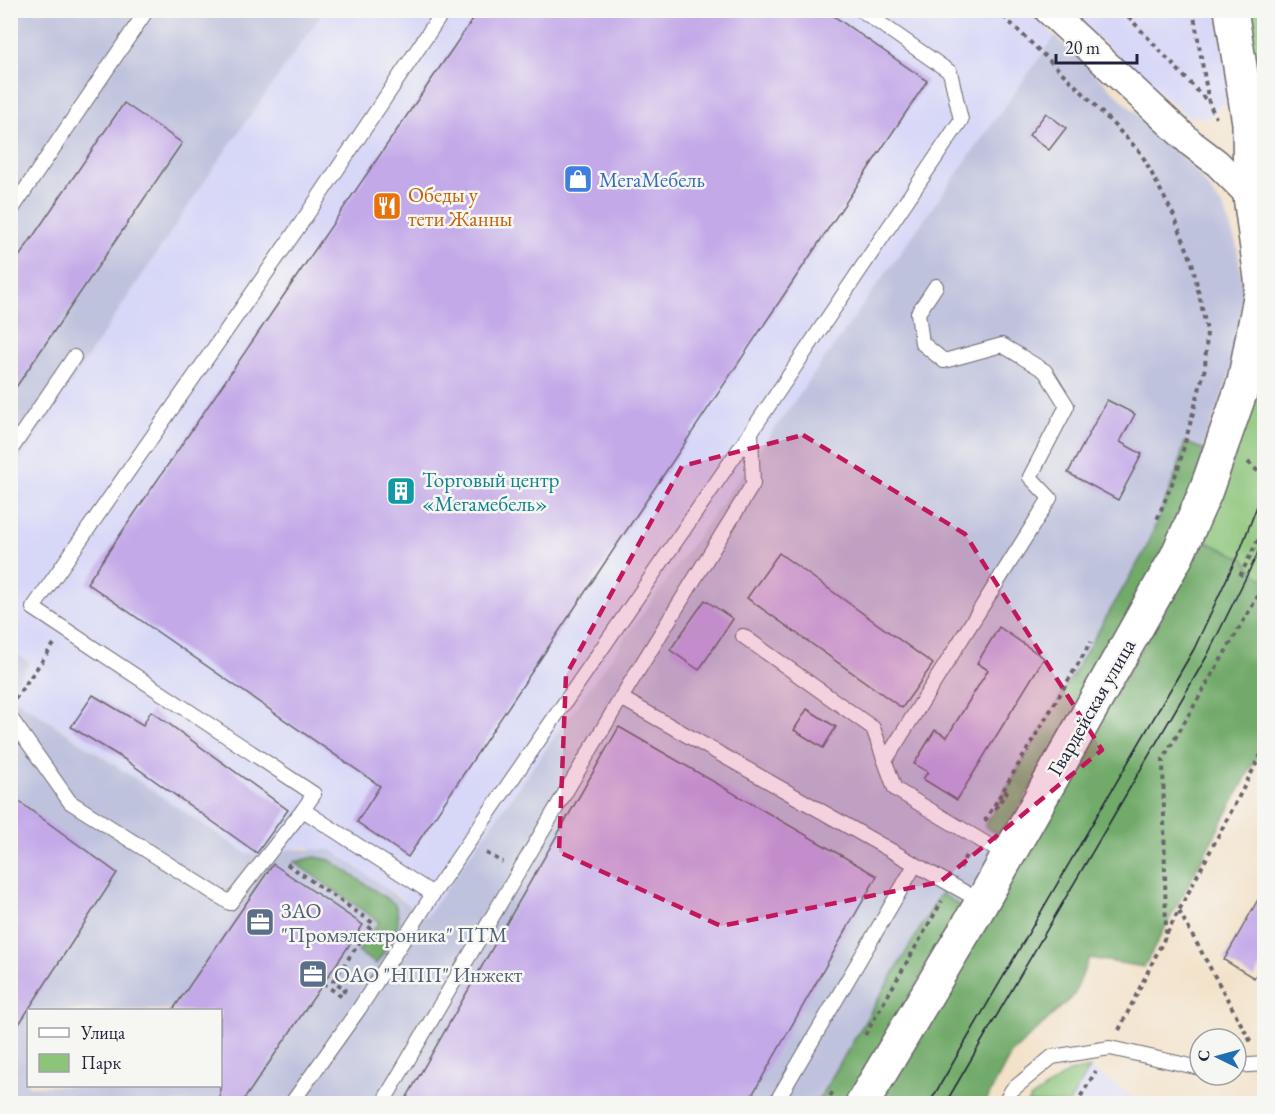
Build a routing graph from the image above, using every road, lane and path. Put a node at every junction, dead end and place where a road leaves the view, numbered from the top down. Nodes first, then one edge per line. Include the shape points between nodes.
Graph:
1 (147, 10) edge
2 (444, 10) edge
3 (861, 10) edge
4 (997, 10) edge
5 (1048, 10) edge
6 (1122, 10) edge
7 (1231, 10) edge
8 (1209, 103) dead end
9 (1250, 196) junction
10 (10, 212) edge
11 (936, 286) dead end
12 (1263, 286) edge
13 (74, 357) dead end
14 (751, 432) junction
15 (10, 451) edge
16 (1154, 527) dead end
17 (1264, 528) edge
18 (1240, 576) dead end
19 (1264, 579) edge
20 (1264, 591) edge
21 (1258, 596) junction
22 (65, 628) junction
23 (1097, 631) dead end
24 (743, 636) dead end
25 (621, 698) junction
26 (10, 705) edge
27 (10, 717) edge
28 (1264, 749) edge
29 (885, 761) junction
30 (303, 810) junction
31 (975, 837) junction
32 (468, 842) junction
33 (271, 854) junction
34 (1007, 855) junction
35 (915, 865) junction
36 (519, 872) junction
37 (433, 894) junction
38 (982, 902) junction
39 (1179, 910) junction
40 (1166, 935) junction
41 (323, 984) dead end
42 (1110, 1048) junction
43 (1264, 1064) edge
44 (1188, 1065) edge
45 (1248, 1065) edge
46 (291, 1104) edge
47 (382, 1104) edge
48 (775, 1104) edge
49 (862, 1104) edge
50 (1004, 1104) edge
51 (1076, 1104) edge

1 - 10 lane
2 - 22 lane via 304,219 33,608
3 - 14 lane via 950,72 962,120
4 - 16 path via 1141,153 1174,216 1192,262 1207,331 1205,368 1178,469
5 - 9 street
6 - 8 path
7 - 9 street, Гвардейская улица via 1249,123
9 - 12 street, Гвардейская улица
11 - 29 lane via 918,313 922,343 944,361 1002,345 1045,371 1067,406 1029,477 1050,498
12 - 34 street, Гвардейская улица via 1245,382 1205,493 1177,556
13 - 15 lane
14 - 25 lane via 753,484
14 - 32 lane
17 - 18 path
19 - 21 path
20 - 21 path
21 - 40 path via 1163,759
22 - 26 path
22 - 30 lane via 314,794
23 - 31 path
24 - 29 lane via 873,728
25 - 35 lane
25 - 36 lane
27 - 33 lane via 70,802 230,903
28 - 39 path
29 - 31 lane via 895,789
30 - 33 lane
30 - 37 lane
31 - 34 lane
32 - 36 path
32 - 37 lane
33 - 41 path via 373,923 333,981 345,989 341,996
34 - 38 street, Гвардейская улица
35 - 38 lane
35 - 48 lane
36 - 47 lane
37 - 46 lane via 359,1009
38 - 49 street, Гвардейская улица
39 - 40 path
39 - 43 path
40 - 42 path
42 - 44 lane
42 - 50 lane via 1053,1057 1012,1090
42 - 51 path
43 - 45 lane

